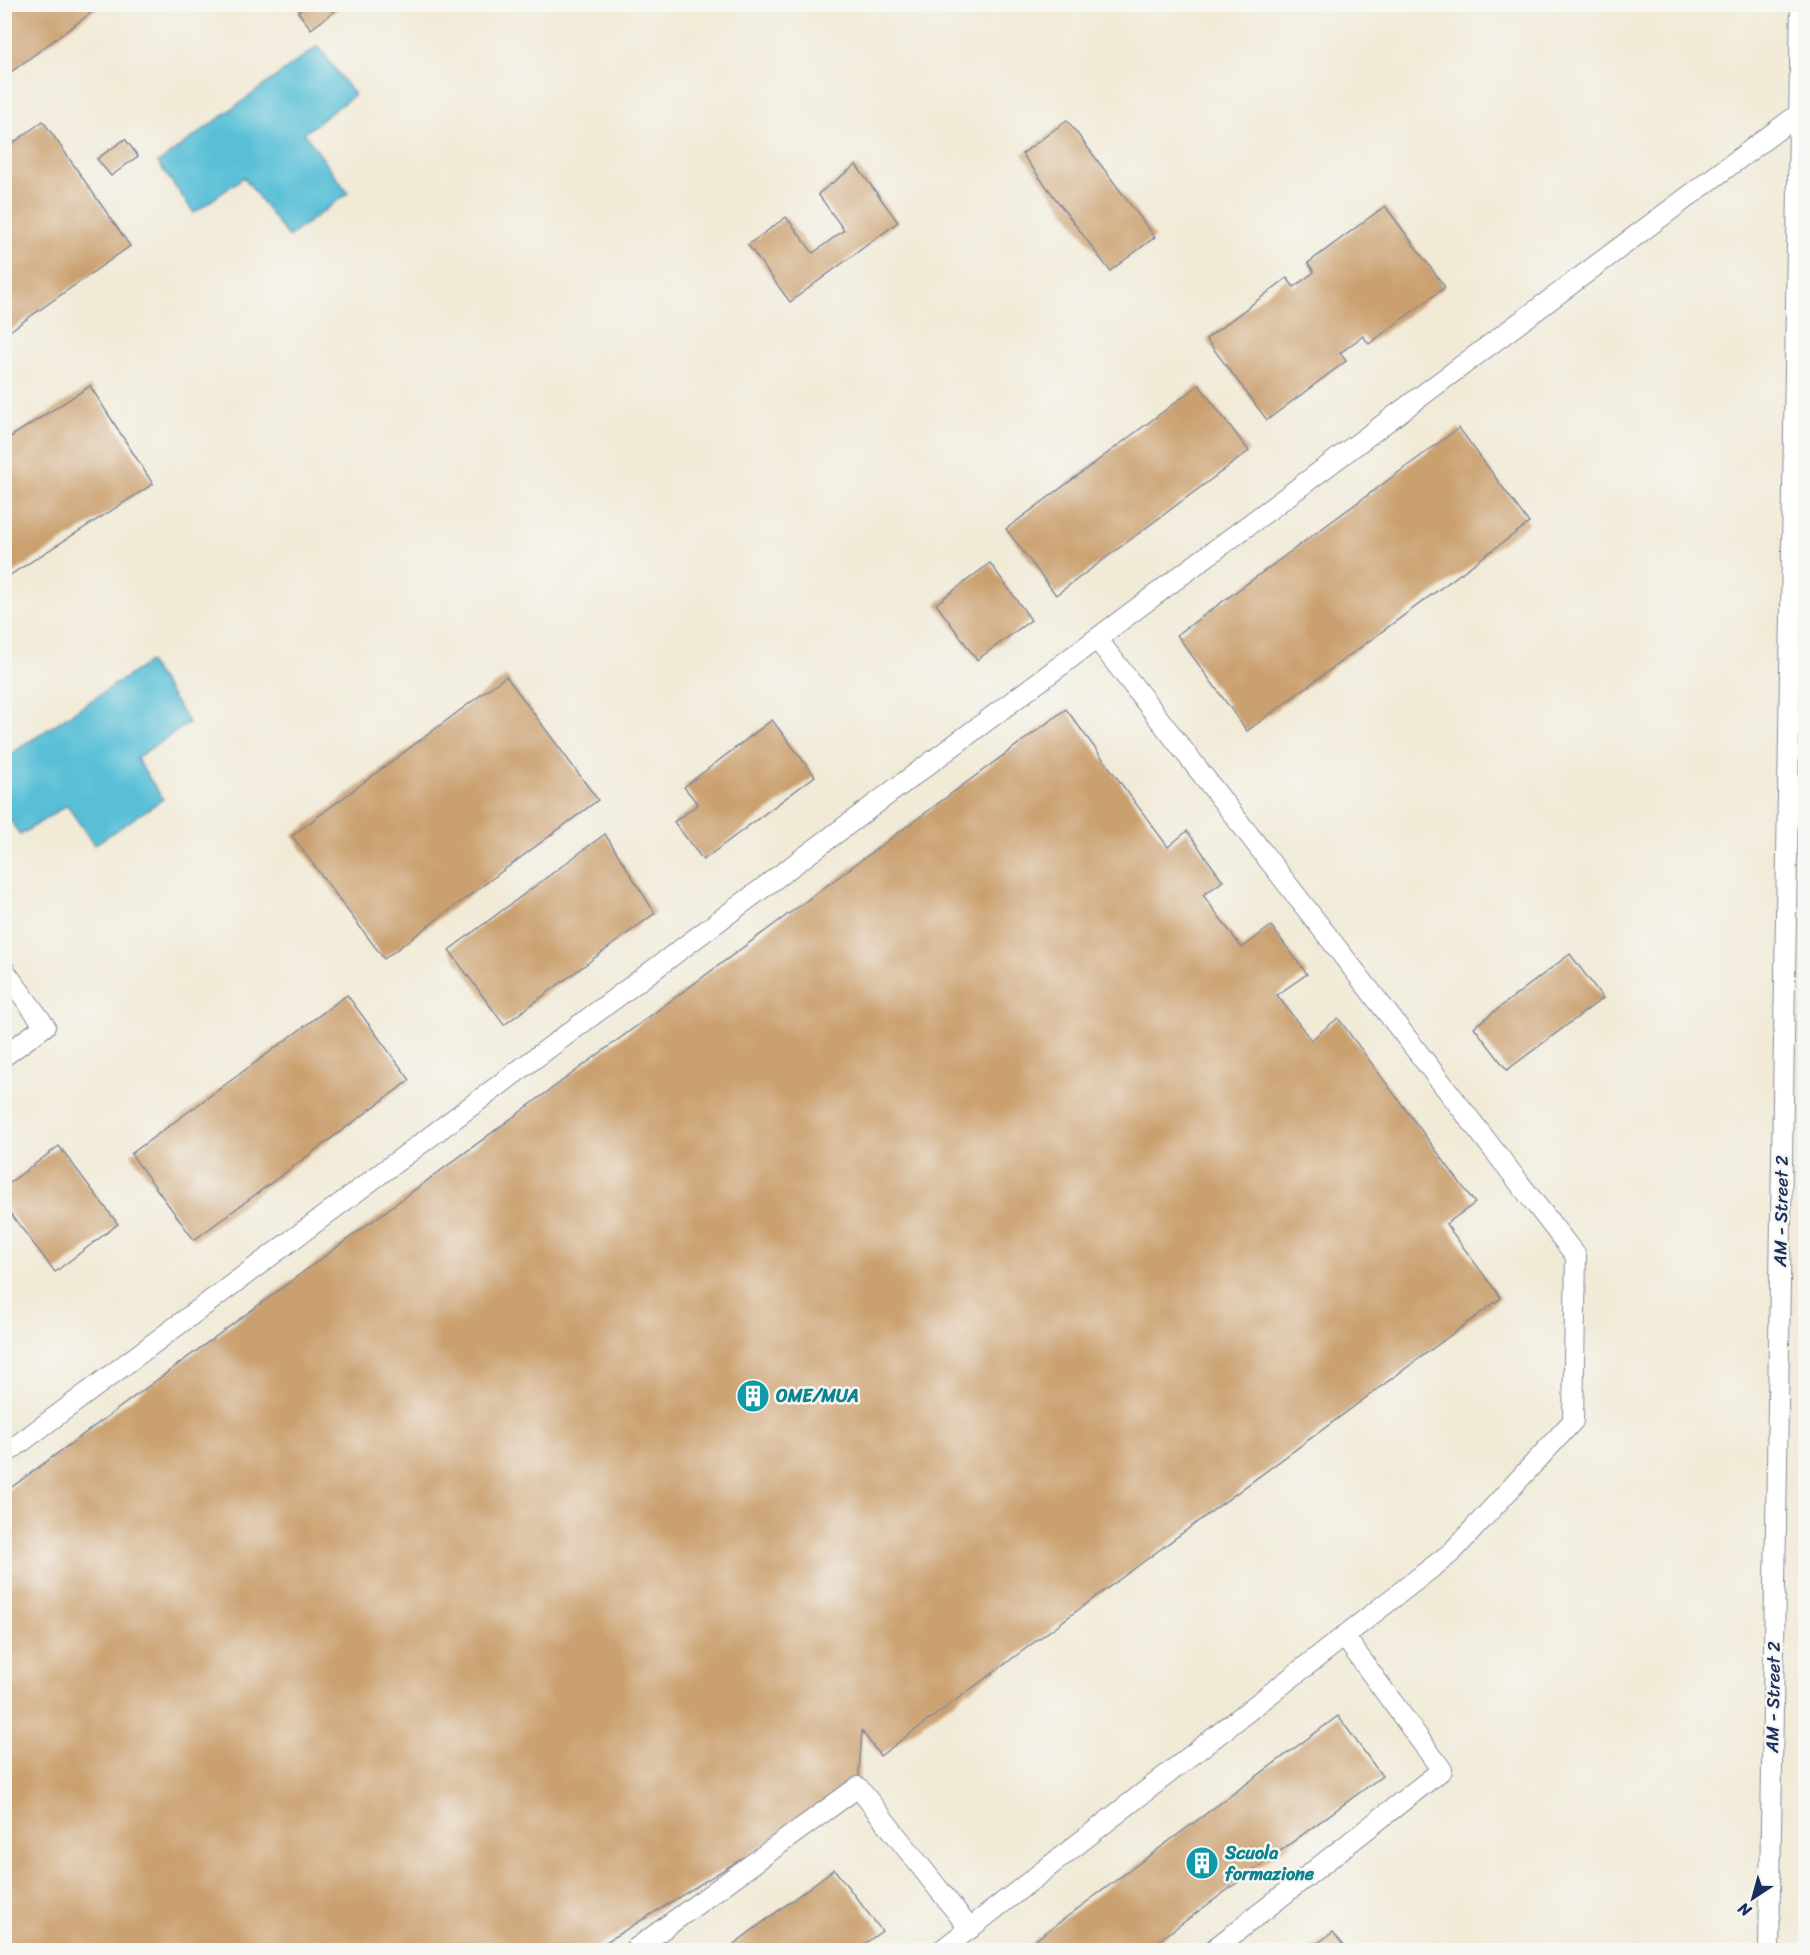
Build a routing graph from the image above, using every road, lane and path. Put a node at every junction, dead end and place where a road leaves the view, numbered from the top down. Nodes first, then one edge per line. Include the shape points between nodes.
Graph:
1 (1801, 4) edge
2 (1800, 113) junction
3 (1097, 639) junction
4 (4, 970) edge
5 (4, 1056) edge
6 (4, 1455) edge
7 (1344, 1636) junction
8 (970, 1929) junction
9 (634, 1950) edge
10 (942, 1950) edge
11 (1213, 1950) edge
12 (1769, 1950) edge

1 - 2 lane, AM - Street 2
2 - 3 lane
2 - 12 lane, AM - Street 2
3 - 6 lane
3 - 7 lane via 1576,1256 1573,1421 1452,1552
4 - 5 lane via 45,1026
7 - 8 lane
7 - 11 lane via 1442,1770
8 - 9 lane via 858,1787
8 - 10 lane

